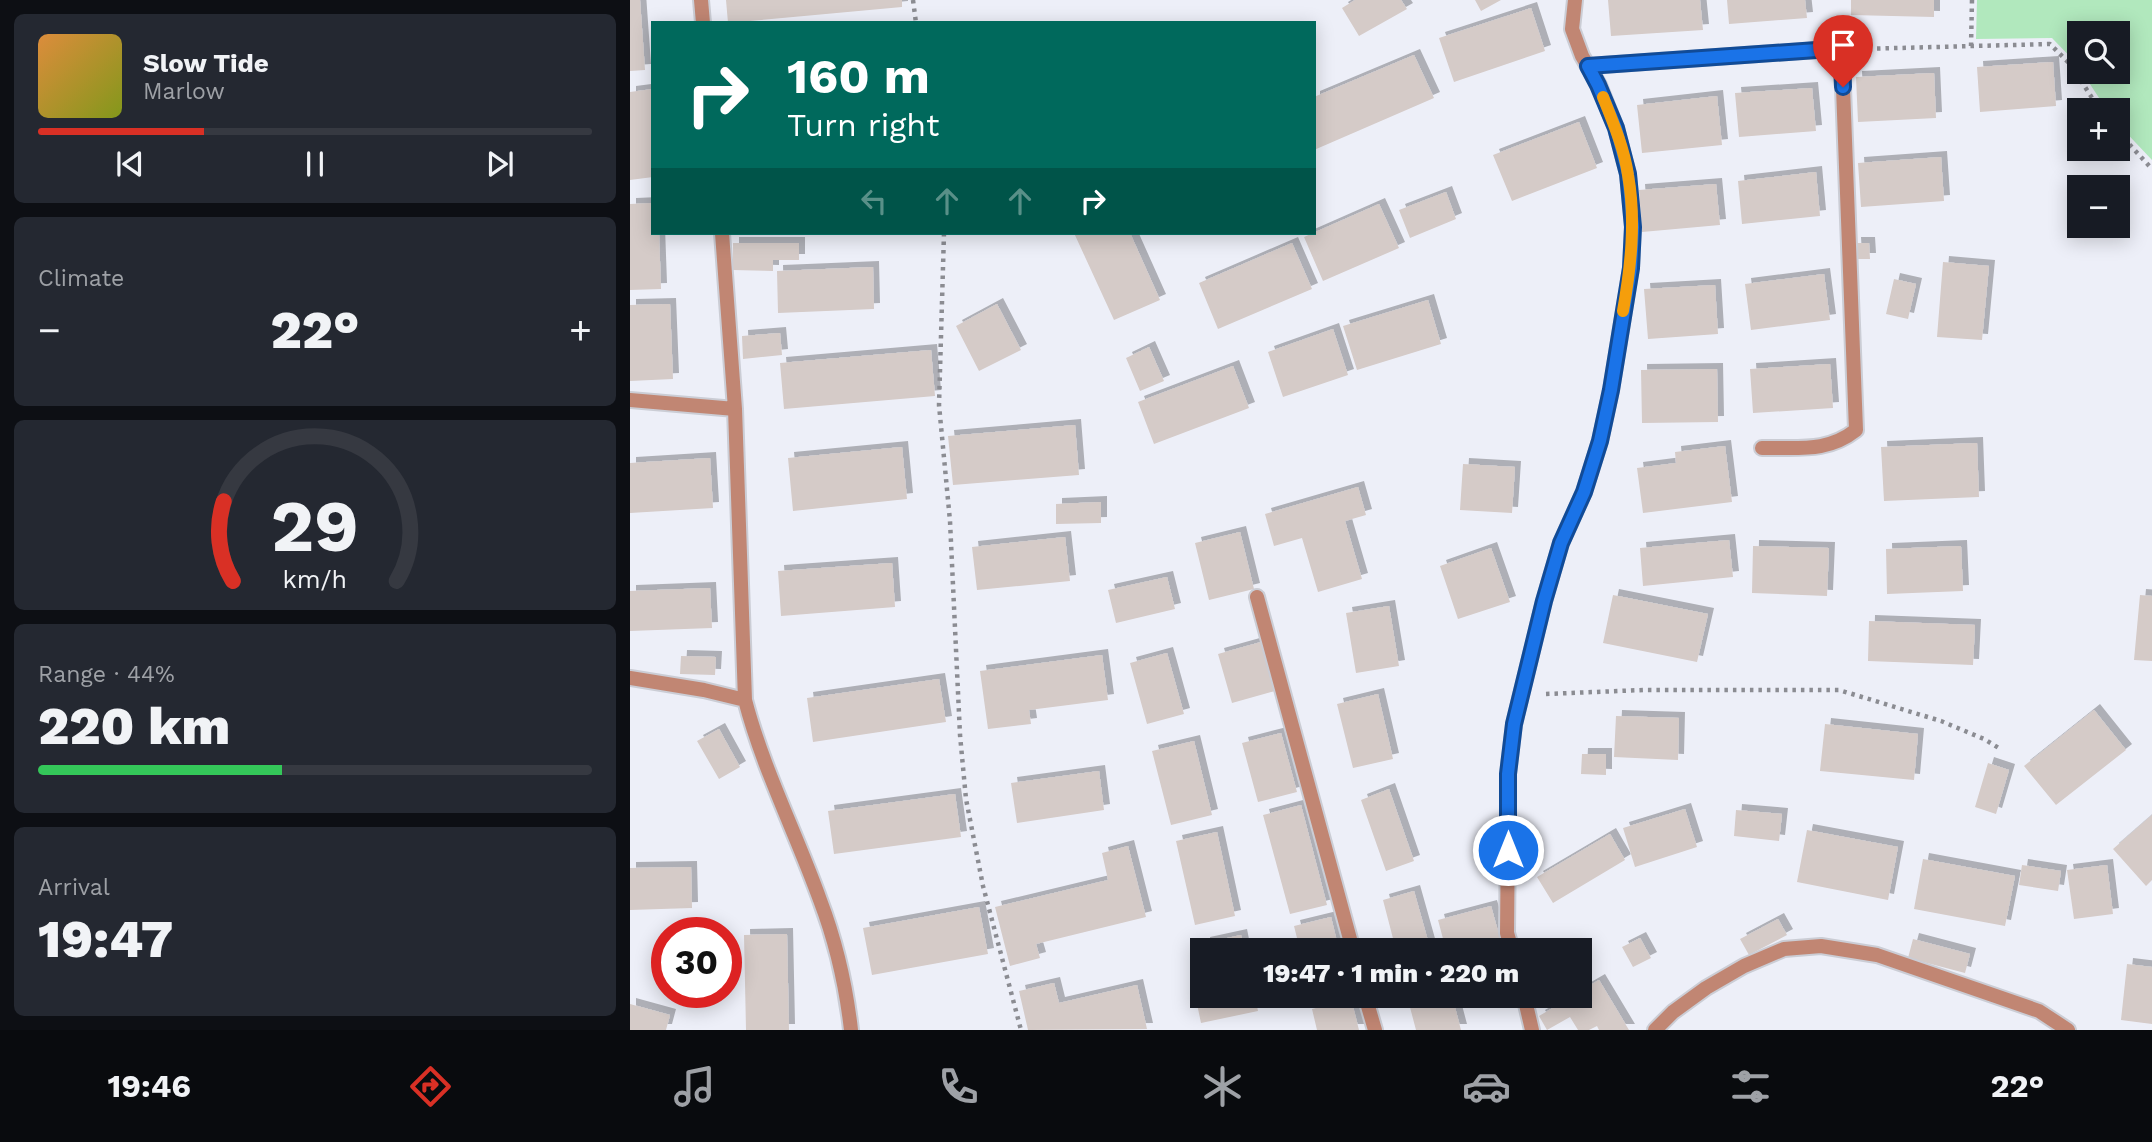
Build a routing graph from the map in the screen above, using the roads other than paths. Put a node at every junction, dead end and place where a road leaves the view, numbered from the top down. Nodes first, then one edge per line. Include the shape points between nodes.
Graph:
1 (701, 0) edge
2 (1575, 0) edge
3 (704, 21) edge
4 (1588, 66) junction
5 (722, 235) edge
6 (630, 400) edge
7 (735, 409) junction
8 (1762, 448) dead end
9 (1257, 597) dead end
10 (630, 678) edge
11 (745, 700) junction
12 (1350, 938) edge
13 (1508, 938) edge
14 (1369, 1008) edge
15 (1527, 1008) edge
16 (851, 1030) edge
17 (1375, 1030) edge
18 (1532, 1030) edge
19 (1655, 1030) edge
20 (2068, 1030) edge

1 - 3 street
2 - 4 street via 1572,29
4 - 8 street via 1831,49 1842,61 1856,430 1828,446
4 - 13 street via 1616,128 1628,174 1631,268 1600,441 1561,543 1514,724 1508,774
5 - 7 street
6 - 7 street
7 - 11 street
9 - 12 street
10 - 11 street
11 - 16 street via 755,738 821,902 847,990
14 - 17 street
15 - 18 street
19 - 20 street via 1706,988 1744,966 1784,949 1821,946 1877,955 2039,1011

